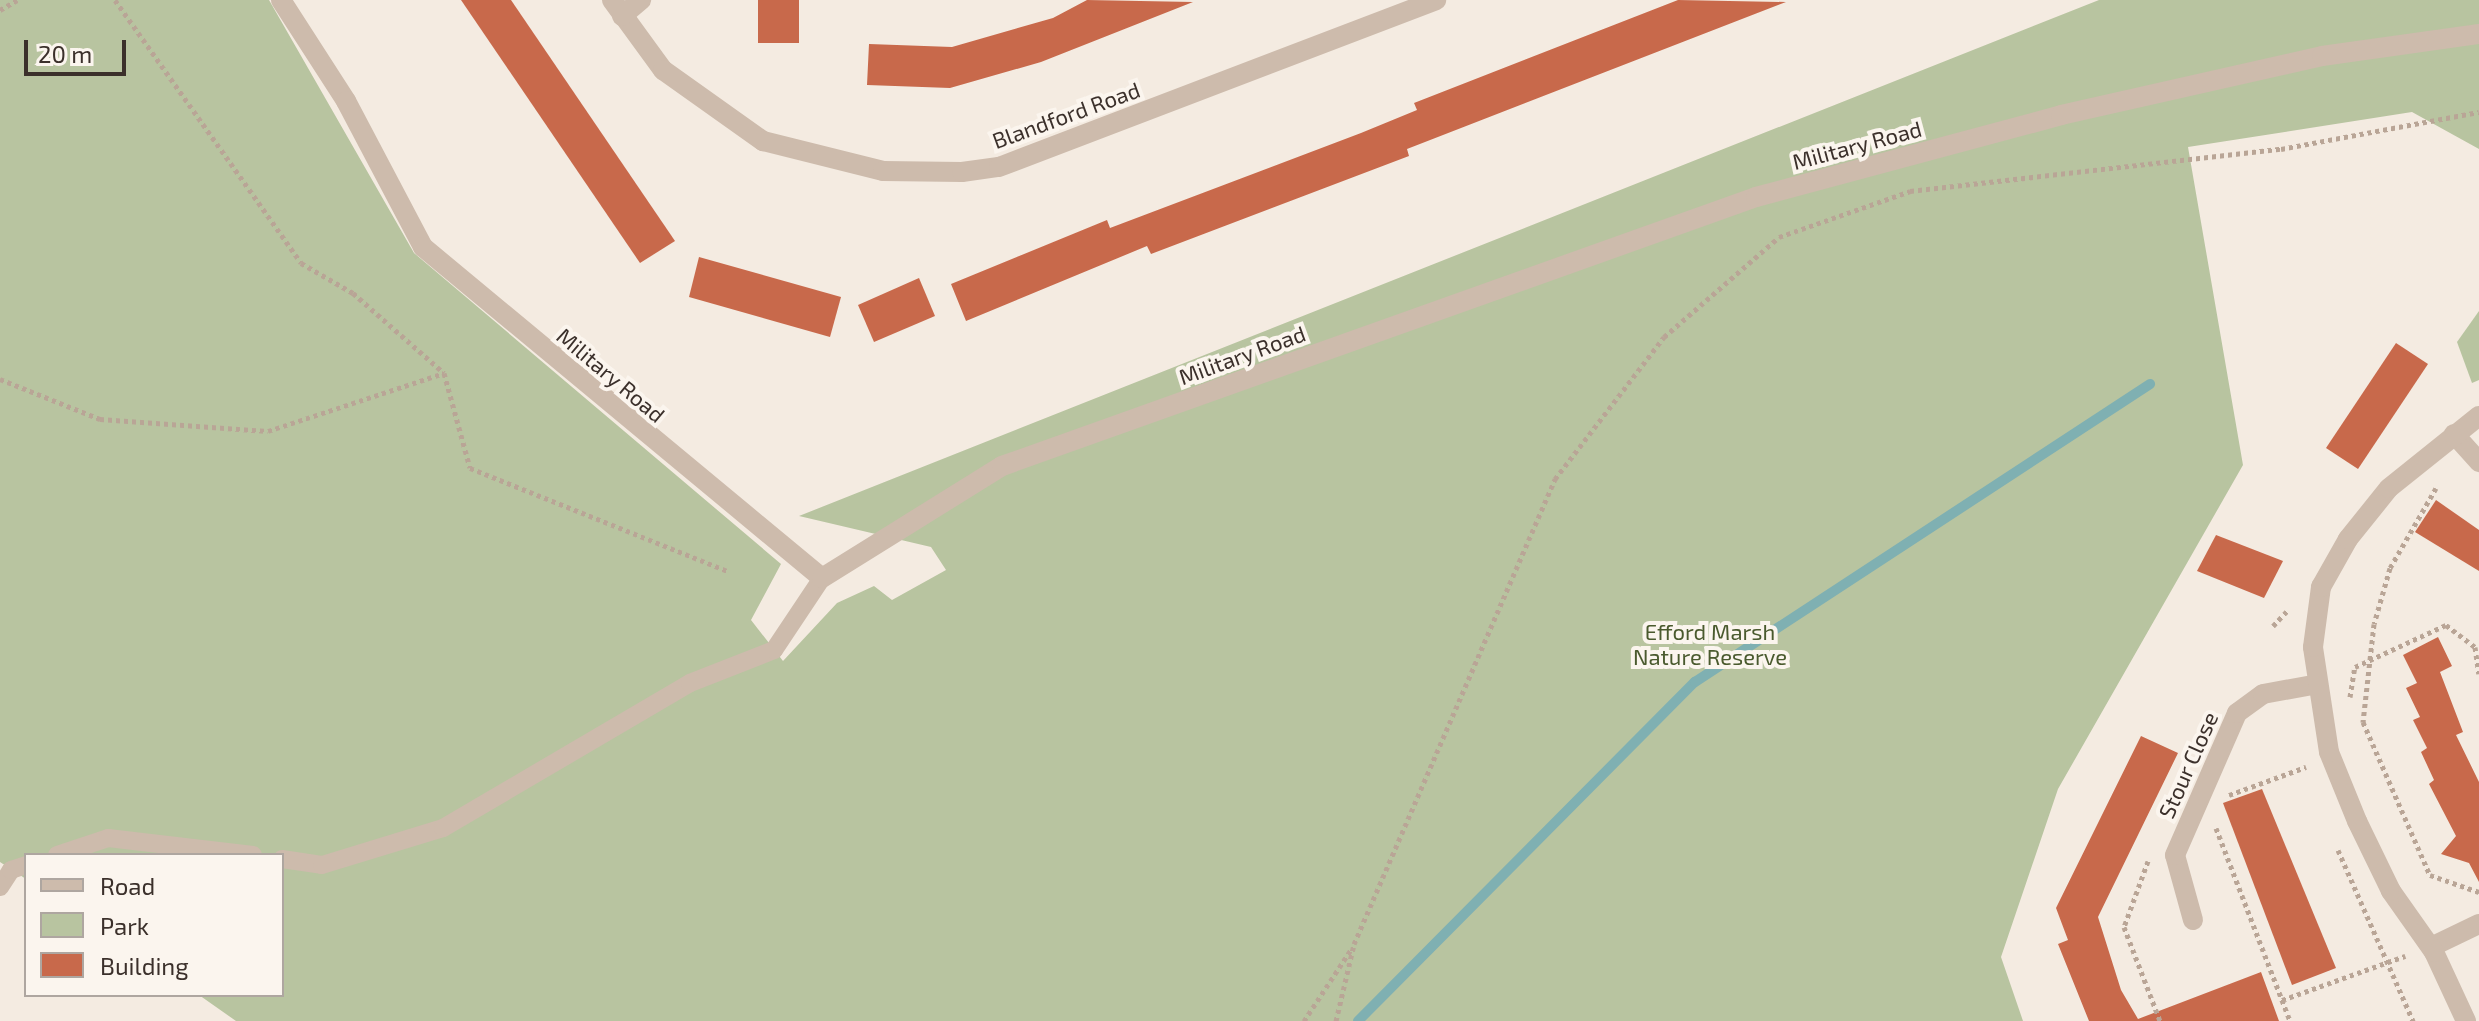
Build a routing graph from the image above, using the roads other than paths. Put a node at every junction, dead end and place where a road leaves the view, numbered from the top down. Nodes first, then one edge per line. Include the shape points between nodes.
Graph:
1 (281, 0) edge
2 (641, 0) edge
3 (1436, 0) edge
4 (617, 8) edge
5 (2479, 34) edge
6 (2479, 416) edge
7 (2454, 434) junction
8 (2476, 458) edge
9 (822, 578) junction
10 (2319, 691) junction
11 (63, 853) edge
12 (236, 853) edge
13 (284, 859) edge
14 (24, 866) edge
15 (0, 887) edge
16 (2193, 920) dead end
17 (2479, 924) edge
18 (2431, 947) junction
19 (2466, 1021) edge

1 - 9 street, Military Road via 346,101 423,247
2 - 4 street
3 - 4 street, Blandford Road via 999,167 962,172 883,171 763,141 663,70
5 - 9 street, Military Road via 2245,73 1756,197 1002,466
6 - 7 street
7 - 8 street
7 - 10 street via 2389,488 2321,587 2313,647
9 - 13 lane via 774,650 690,683 575,757 443,828 322,865
10 - 16 street, Stour Close via 2263,694 2237,713 2175,855
10 - 18 street via 2331,758 2391,891
11 - 12 lane via 108,838
14 - 15 lane via 11,870
17 - 18 street
18 - 19 street

